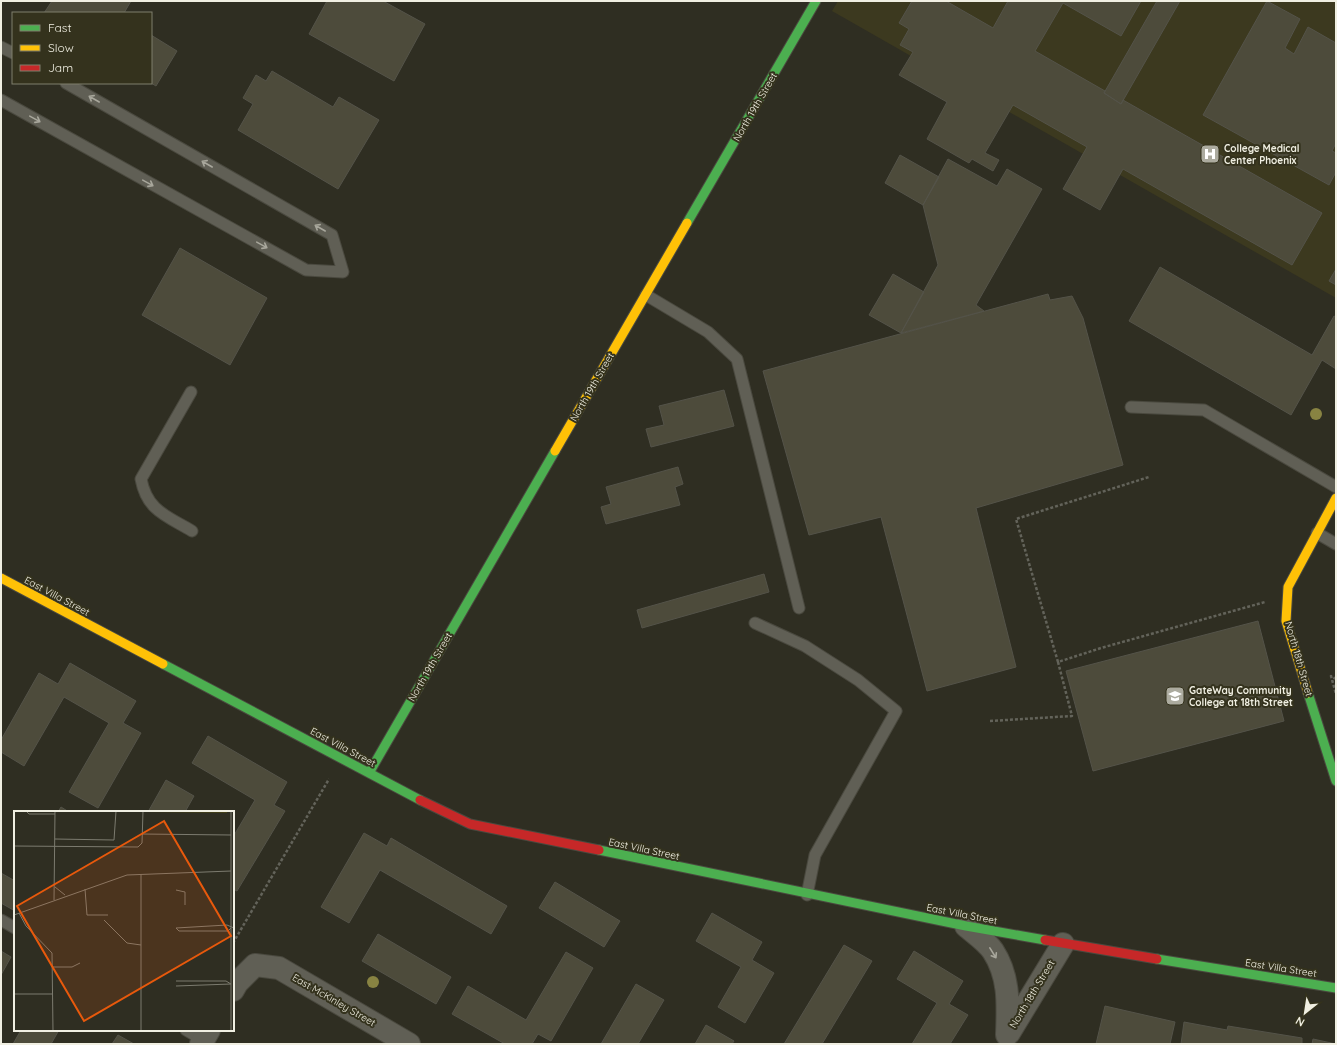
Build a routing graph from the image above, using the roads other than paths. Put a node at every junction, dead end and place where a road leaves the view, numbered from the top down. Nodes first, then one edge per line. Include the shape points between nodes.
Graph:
1 (816, 1) edge
2 (1, 47) edge
3 (12, 52) edge
4 (68, 84) edge
5 (1, 100) edge
6 (646, 295) junction
7 (191, 392) dead end
8 (1131, 407) dead end
9 (1336, 487) edge
10 (1336, 498) edge
11 (192, 531) dead end
12 (1316, 532) junction
13 (1336, 544) edge
14 (1, 578) edge
15 (799, 608) dead end
16 (755, 622) dead end
17 (369, 773) junction
18 (1336, 781) edge
19 (807, 895) junction
20 (1, 920) edge
21 (966, 926) junction
22 (14, 927) edge
23 (1063, 944) junction
24 (1336, 988) edge
25 (234, 989) edge
26 (1005, 1039) edge
27 (409, 1044) edge

1 - 6 street, North 19th Street
2 - 3 lane
5 -> 4 lane via 306,270 342,272 332,235
6 - 15 lane via 708,332 737,359
6 - 17 street, North 19th Street
7 - 11 lane via 141,479 143,490 152,507
8 - 9 lane via 1204,410
10 - 12 street, North 18th Street
12 - 13 lane
12 - 18 street, North 18th Street via 1288,587 1286,621
14 - 17 street, East Villa Street
16 - 19 lane via 805,646 858,680 896,711 816,855
17 - 19 street, East Villa Street via 470,824
19 - 21 street, East Villa Street
20 - 22 lane
21 - 23 street, East Villa Street
21 -> 26 street via 993,950 1006,981 1009,996
23 - 24 street, East Villa Street
23 - 26 street, North 18th Street
25 - 27 street, East McKinley Street via 255,965 280,968

